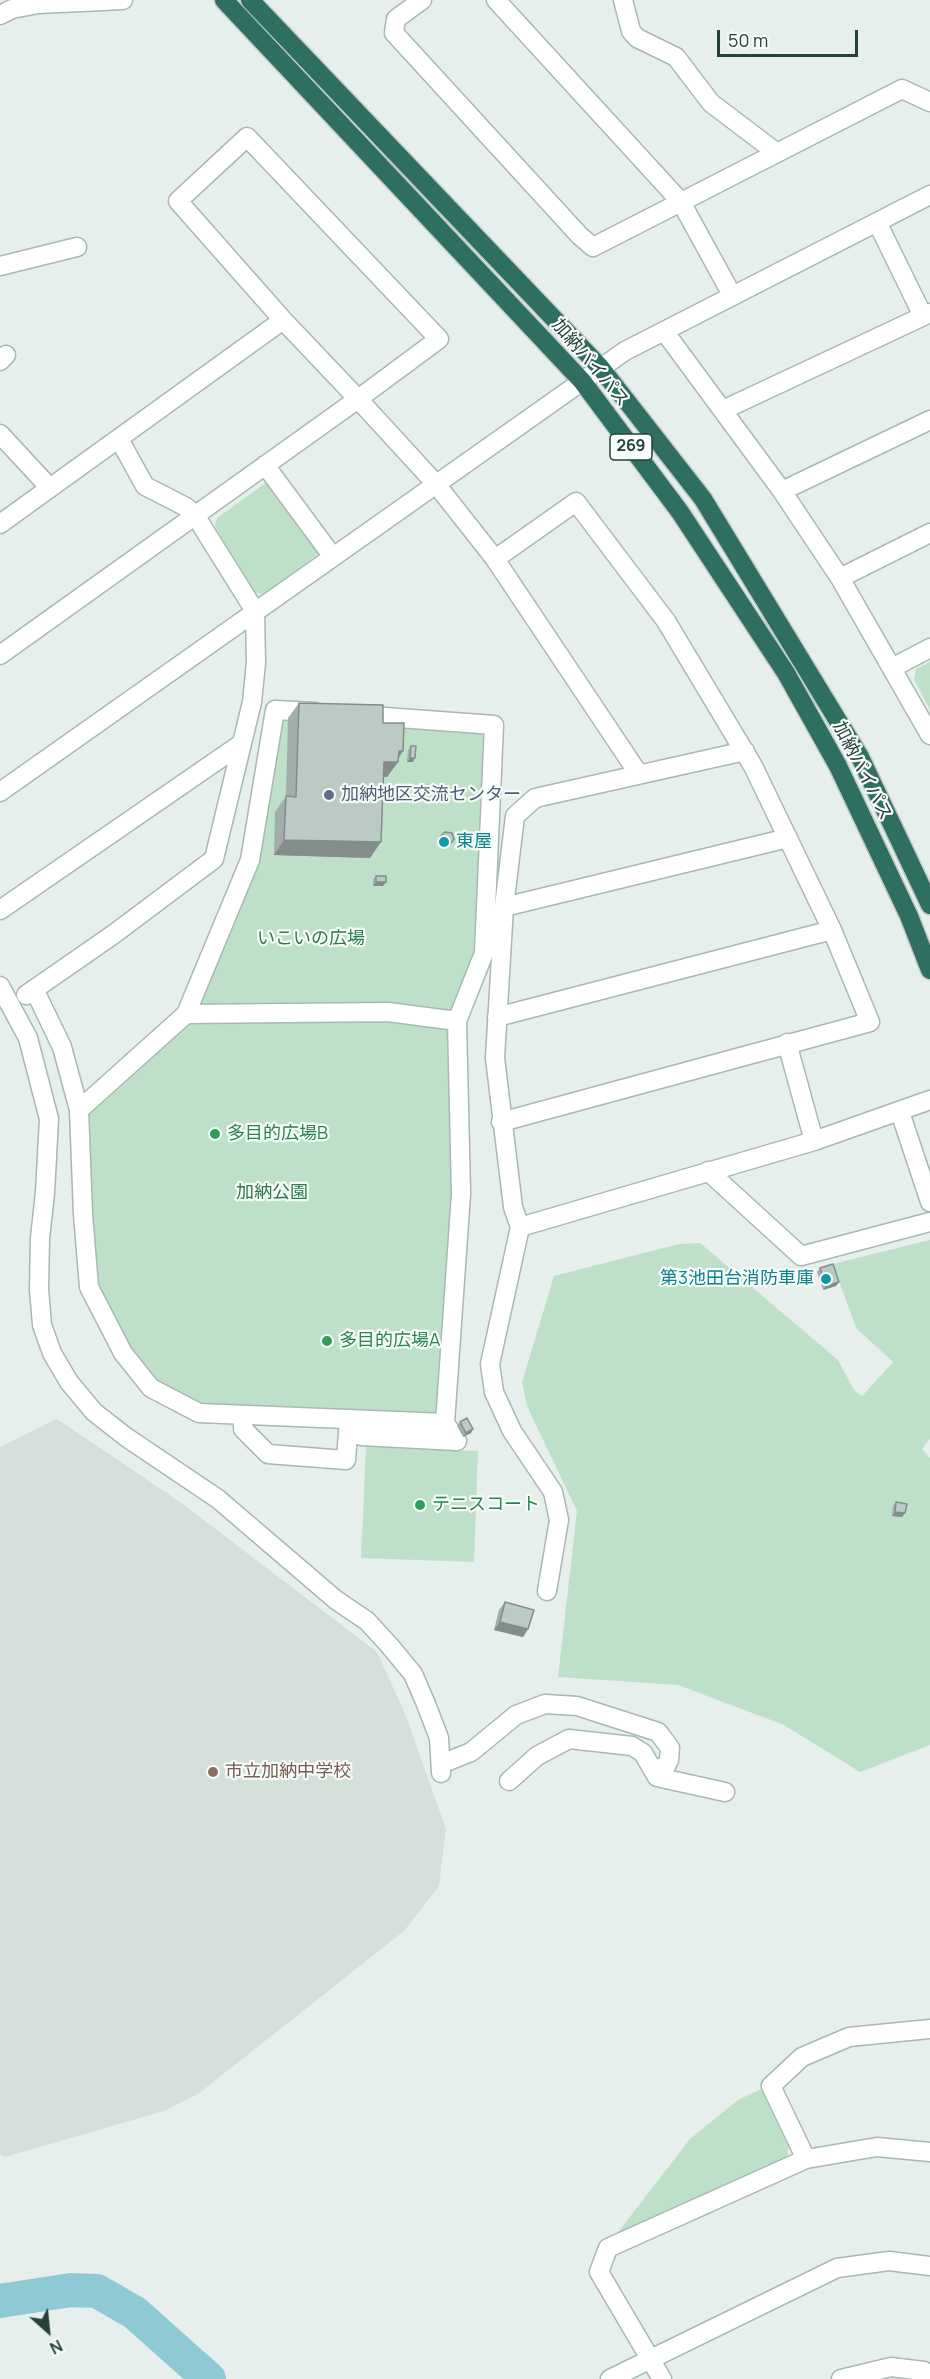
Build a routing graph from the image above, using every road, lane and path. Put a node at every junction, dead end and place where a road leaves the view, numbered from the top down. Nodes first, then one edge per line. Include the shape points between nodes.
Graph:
1 (123, 0) edge
2 (224, 0) edge
3 (250, 0) edge
4 (422, 0) edge
5 (496, 0) edge
6 (623, 0) edge
7 (0, 15) edge
8 (930, 102) edge
9 (777, 153) junction
10 (930, 195) edge
11 (681, 202) junction
12 (877, 222) junction
13 (77, 247) dead end
14 (0, 266) edge
15 (732, 295) junction
16 (927, 314) edge
17 (283, 320) junction
18 (664, 331) junction
19 (600, 368) junction
20 (582, 381) junction
21 (358, 399) junction
22 (723, 410) junction
23 (930, 420) edge
24 (0, 434) edge
25 (119, 439) junction
26 (265, 465) junction
27 (436, 484) junction
28 (51, 488) junction
29 (782, 491) junction
30 (195, 515) junction
31 (0, 524) edge
32 (930, 533) edge
33 (333, 557) junction
34 (495, 559) junction
35 (840, 578) junction
36 (255, 611) junction
37 (930, 648) edge
38 (0, 655) edge
39 (892, 668) junction
40 (930, 735) edge
41 (241, 744) junction
42 (745, 752) junction
43 (638, 773) junction
44 (0, 792) edge
45 (788, 838) junction
46 (930, 905) edge
47 (504, 907) junction
48 (0, 910) edge
49 (832, 930) junction
50 (930, 970) edge
51 (0, 986) edge
52 (34, 989) junction
53 (12, 1004) junction
54 (186, 1014) junction
55 (497, 1017) junction
56 (457, 1022) junction
57 (787, 1043) junction
58 (930, 1100) edge
59 (79, 1110) junction
60 (900, 1112) junction
61 (501, 1122) junction
62 (814, 1141) junction
63 (708, 1171) junction
64 (930, 1203) edge
65 (930, 1221) edge
66 (520, 1227) junction
67 (243, 1415) junction
68 (349, 1419) junction
69 (422, 1431) junction
70 (361, 1436) dead end
71 (547, 1591) dead end
72 (653, 1768) junction
73 (508, 1781) dead end
74 (725, 1792) dead end
75 (930, 2029) edge
76 (930, 2152) edge
77 (806, 2159) junction
78 (930, 2266) edge
79 (652, 2359) junction
80 (610, 2379) edge
81 (662, 2379) edge
82 (842, 2379) edge
83 (921, 2379) edge

1 - 7 street via 38,4
2 - 20 highway, 加納バイパス / 269
3 - 19 highway, 加納バイパス / 269
4 - 11 street via 396,19 394,33 593,247
5 - 11 street
6 - 9 street via 631,31 637,38 676,57 711,103
8 - 9 street via 902,89
9 - 11 street
10 - 12 street
11 - 15 street
12 - 15 street
12 - 16 street
13 - 14 street
15 - 18 street
16 - 22 street
17 - 21 street
17 - 21 street via 178,201 247,137 439,339
17 - 25 street
18 - 19 street
18 - 22 street
19 - 20 street
19 - 46 highway, 加納バイパス / 269 via 722,529 860,757
20 - 27 street
20 - 50 highway, 加納バイパス / 269 via 680,512 786,673 838,766 909,916
21 - 26 street
21 - 27 street
22 - 29 street
23 - 29 street
24 - 28 street
25 - 28 street
25 - 30 street via 145,486
26 - 30 street
26 - 33 street
27 - 33 street
27 - 34 street
28 - 31 street
29 - 35 street
30 - 36 street
30 - 38 street
32 - 35 street
33 - 36 street
34 - 42 street via 576,501 666,621
34 - 43 street
35 - 39 street
36 - 41 street via 252,702
36 - 44 street
37 - 39 street
39 - 40 street
41 - 48 street
41 - 52 street via 214,860
42 - 43 street
42 - 45 street
43 - 47 street via 535,798 515,816
45 - 47 street
45 - 49 street
47 - 55 street
49 - 55 street
49 - 57 street via 870,1022
51 - 53 street
52 - 53 street
52 - 59 street via 62,1047
53 - 72 street via 28,1038 49,1119 40,1238 42,1324 52,1353 69,1382 94,1412 218,1499 327,1593 367,1621 413,1674 440,1738 441,1768 471,1752 516,1715 545,1704 577,1706 658,1732 670,1748 669,1760 665,1768
54 - 56 street via 388,1012
54 - 56 street via 250,860 275,710 494,725 484,953
54 - 59 street
55 - 61 street via 495,1058
56 - 69 street via 461,1194 445,1424
57 - 61 street
57 - 62 street
58 - 60 street
59 - 67 street via 89,1287 123,1353 151,1388 199,1413
60 - 62 street
60 - 64 street
61 - 66 street via 513,1207
62 - 63 street
63 - 65 street via 801,1256
63 - 66 street
66 - 71 street via 490,1364 494,1392 512,1431 553,1492 559,1520
67 - 68 street
67 - 68 street via 243,1429 268,1454 346,1460
68 - 69 street
69 - 70 street
72 - 73 street via 643,1753 632,1746 569,1739 537,1756
72 - 74 street via 657,1777
75 - 77 street via 849,2037 802,2057 771,2086
76 - 77 street via 877,2147
77 - 79 street via 608,2248 599,2272
78 - 79 street via 890,2261 837,2268
79 - 80 street
79 - 81 street
82 - 83 street via 891,2367 924,2371

